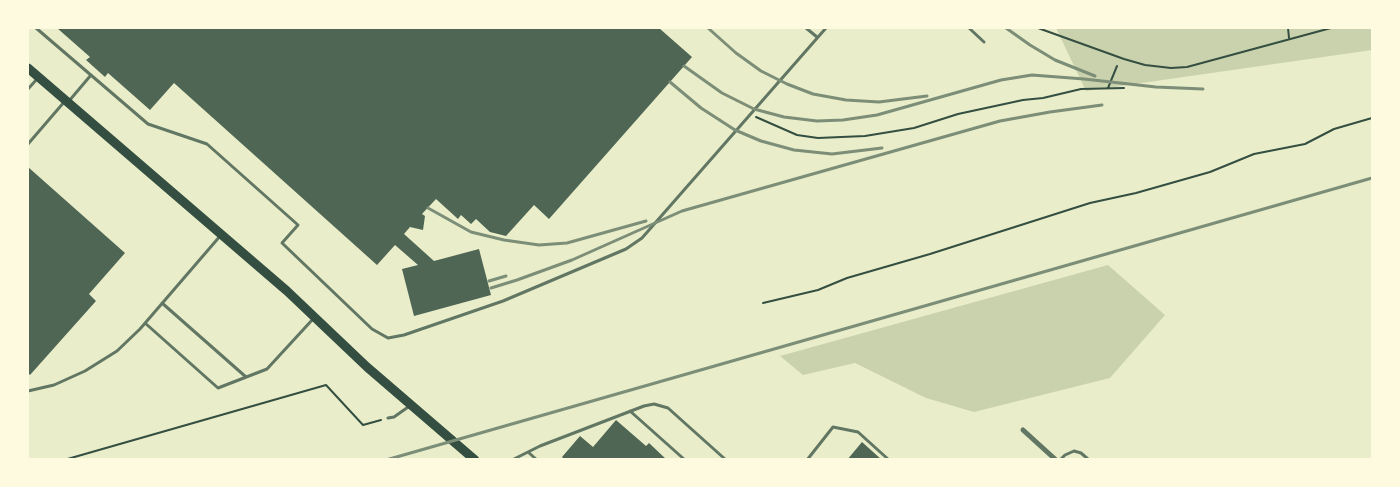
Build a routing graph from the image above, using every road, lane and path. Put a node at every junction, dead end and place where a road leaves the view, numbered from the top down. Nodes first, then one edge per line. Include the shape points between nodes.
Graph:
1 (36, 28) edge
2 (806, 28) edge
3 (826, 28) edge
4 (968, 28) edge
5 (1038, 28) edge
6 (1288, 28) edge
7 (1331, 28) edge
8 (817, 38) junction
9 (1289, 38) junction
10 (984, 42) dead end
11 (1118, 66) dead end
12 (28, 68) edge
13 (91, 75) junction
14 (38, 78) junction
15 (1108, 88) junction
16 (1124, 88) dead end
17 (28, 89) edge
18 (66, 102) junction
19 (750, 113) junction
20 (1372, 118) edge
21 (28, 144) edge
22 (221, 234) junction
23 (162, 302) junction
24 (763, 303) dead end
25 (315, 317) junction
26 (145, 322) junction
27 (246, 377) junction
28 (28, 392) edge
29 (411, 404) junction
30 (630, 411) junction
31 (388, 418) joint
32 (1023, 430) dead end
33 (528, 452) junction
34 (64, 460) edge
35 (475, 460) edge
36 (512, 460) edge
37 (537, 460) edge
38 (685, 460) edge
39 (726, 460) edge
40 (806, 460) edge
41 (889, 460) edge
42 (1058, 460) edge
43 (1089, 460) edge

1 - 13 lane
2 - 8 lane
3 - 8 lane
4 - 10 lane
5 - 9 path via 1124,59 1171,68 1187,67
6 - 9 path
7 - 9 path
8 - 19 lane
11 - 15 path
12 - 14 main road
13 - 18 lane
13 - 19 lane via 148,124 207,144 214,150 298,225 282,243 372,329 388,338 503,301 626,249 642,238
14 - 17 lane
14 - 18 main road
15 - 16 path
15 - 19 path via 1081,89 994,105 914,128 866,136 818,138 797,134
18 - 21 lane
18 - 22 main road
20 - 24 path via 1334,129 1305,144 1254,154 1210,172 1136,194 1090,203 847,278 818,290
22 - 23 lane
22 - 25 main road
23 - 26 lane
23 - 27 lane
25 - 27 lane via 267,369
25 - 29 main road
26 - 27 lane via 218,388
26 - 28 lane via 117,351 85,371
29 - 31 lane
29 - 35 main road
30 - 33 lane
30 - 38 lane
30 - 39 lane via 654,404 668,408
31 - 34 path via 363,425 326,385
32 - 42 street
33 - 36 lane
33 - 37 lane
40 - 41 lane via 833,427 858,432
42 - 43 lane via 1074,451

